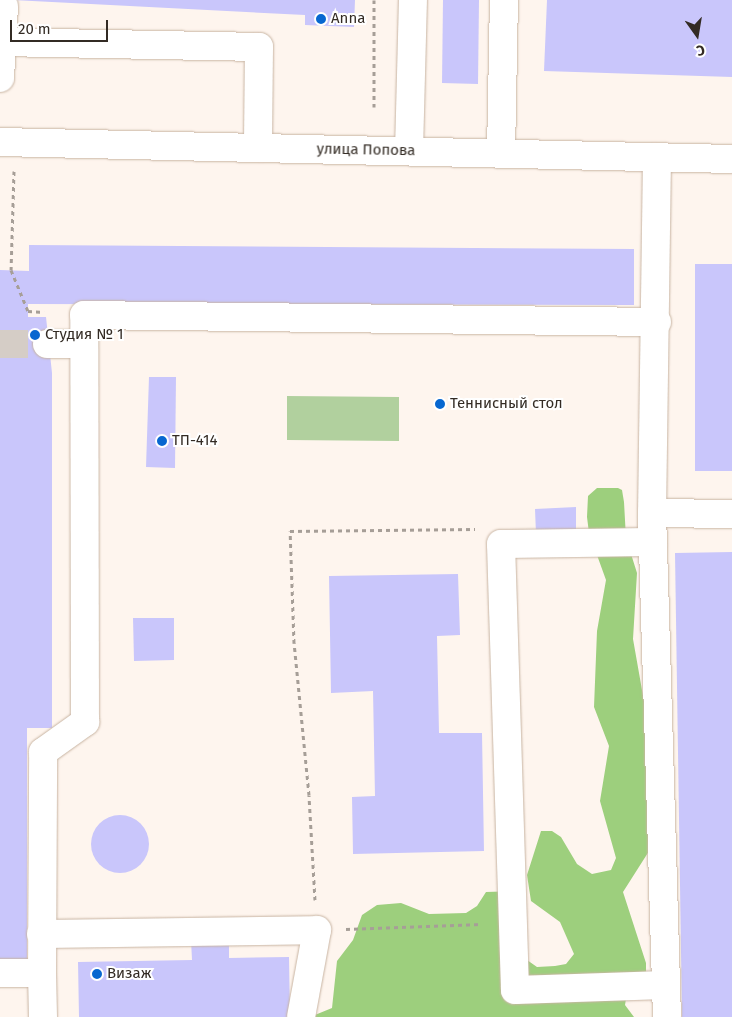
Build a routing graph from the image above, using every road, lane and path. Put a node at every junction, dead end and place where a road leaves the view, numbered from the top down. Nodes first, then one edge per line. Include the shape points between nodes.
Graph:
1 (374, 0) edge
2 (413, 0) edge
3 (504, 0) edge
4 (4, 6) dead end
5 (1, 42) edge
6 (0, 78) edge
7 (374, 106) dead end
8 (0, 142) edge
9 (258, 148) junction
10 (409, 151) junction
11 (501, 154) junction
12 (658, 157) junction
13 (732, 159) edge
14 (14, 171) dead end
15 (84, 314) junction
16 (657, 322) junction
17 (47, 344) tunnel mouth
18 (84, 344) junction
19 (652, 513) junction
20 (732, 514) edge
21 (653, 542) junction
22 (501, 544) junction
23 (512, 923) junction
24 (317, 930) junction
25 (41, 934) junction
26 (0, 973) edge
27 (42, 973) junction
28 (665, 985) junction
29 (43, 1017) edge
30 (301, 1017) edge
31 (666, 1017) edge

1 - 7 path
2 - 10 street
3 - 11 street
4 - 5 street
5 - 6 street
5 - 9 street via 259,47
8 - 9 street, улица Попова
9 - 10 street, улица Попова
10 - 11 street, улица Попова
11 - 12 street, улица Попова
12 - 13 street, улица Попова
12 - 16 street
14 - 15 path via 11,270 28,311
15 - 16 street
15 - 18 street
16 - 19 street
17 - 18 street
18 - 25 street via 85,722 43,752
19 - 20 street
19 - 21 street
21 - 22 street
21 - 28 street
22 - 23 street
22 - 24 path via 478,529 290,531 294,643 309,795
23 - 24 path
23 - 28 street via 515,990
24 - 25 street
24 - 30 street
25 - 27 street
26 - 27 street
27 - 29 street
28 - 31 street

